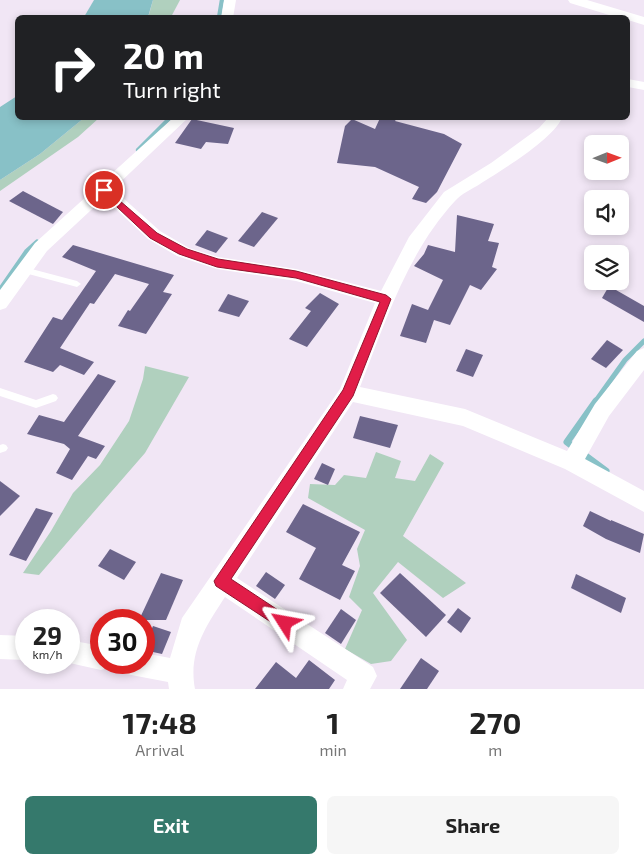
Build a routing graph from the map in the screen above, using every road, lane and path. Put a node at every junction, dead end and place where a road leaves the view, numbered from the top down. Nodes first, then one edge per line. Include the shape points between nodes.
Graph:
1 (230, 0) edge
2 (574, 0) edge
3 (228, 15) edge
4 (624, 15) edge
5 (630, 17) edge
6 (644, 21) edge
7 (630, 31) edge
8 (630, 83) edge
9 (644, 86) edge
10 (179, 120) edge
11 (553, 120) edge
12 (104, 190) junction
13 (24, 270) junction
14 (77, 284) dead end
15 (386, 299) junction
16 (0, 302) edge
17 (644, 356) edge
18 (0, 392) edge
19 (348, 393) junction
20 (53, 398) dead end
21 (572, 462) junction
22 (644, 502) edge
23 (221, 581) junction
24 (0, 647) edge
25 (15, 648) edge
26 (155, 672) edge
27 (181, 681) edge
28 (356, 689) edge

1 - 3 street
2 - 4 street
5 - 6 street
6 - 7 street
8 - 9 street
10 - 12 street
11 - 15 street via 544,131 496,167 450,196 415,241
12 - 13 street via 41,247
12 - 15 street via 154,235 183,252 217,263 296,275
13 - 14 lane
13 - 16 street
15 - 19 street
17 - 21 street via 602,410
18 - 20 lane via 36,404
19 - 21 street via 465,418
19 - 23 street
21 - 22 street
23 - 27 street via 191,627
23 - 28 street via 364,676
24 - 25 street
26 - 27 street

